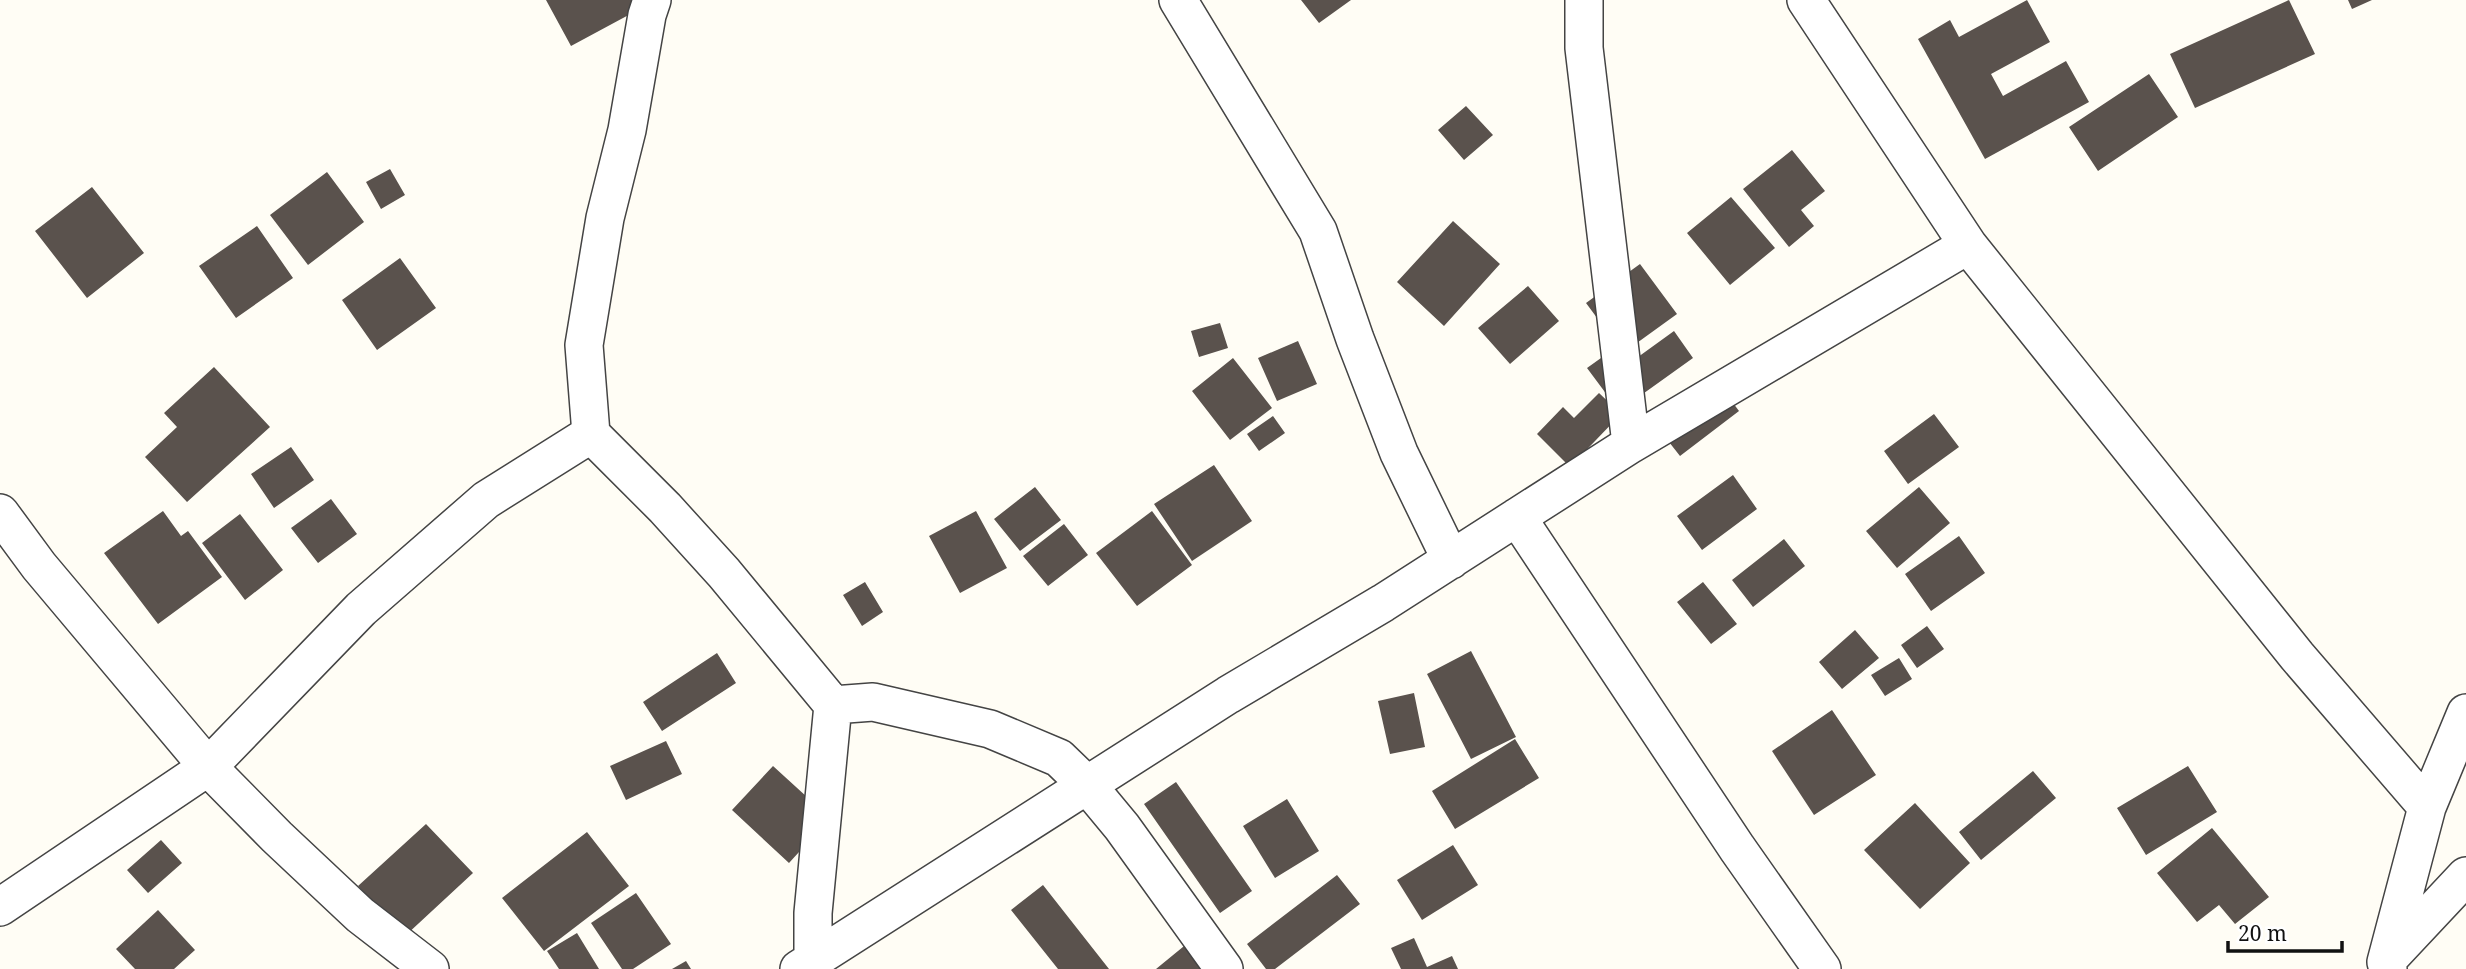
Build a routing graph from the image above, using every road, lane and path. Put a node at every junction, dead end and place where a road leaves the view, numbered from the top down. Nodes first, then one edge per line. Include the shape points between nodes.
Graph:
1 (652, 0) edge
2 (1178, 0) edge
3 (1584, 0) edge
4 (1806, 0) edge
5 (1968, 245) junction
6 (590, 434) junction
7 (1631, 444) junction
8 (0, 513) edge
9 (1517, 517) junction
10 (1451, 560) junction
11 (833, 705) junction
12 (2466, 713) edge
13 (208, 767) junction
14 (1088, 786) junction
15 (2427, 807) junction
16 (2466, 876) edge
17 (0, 907) edge
18 (806, 964) edge
19 (2385, 967) edge
20 (430, 969) edge
21 (1224, 969) edge
22 (1822, 969) edge

1 - 6 street via 605,218 584,345
2 - 10 street via 1318,231 1399,453
3 - 7 street via 1584,48
4 - 5 street
5 - 7 street
5 - 15 street via 2297,656
6 - 11 street via 724,573
6 - 13 street via 486,500 361,609
7 - 9 street
8 - 13 street
9 - 10 street
9 - 22 street
10 - 14 street
11 - 14 street via 873,702 990,729 1059,758
11 - 18 street
12 - 15 street
13 - 17 street
13 - 20 street via 359,915
14 - 18 street
14 - 21 street
15 - 19 street
16 - 19 street

